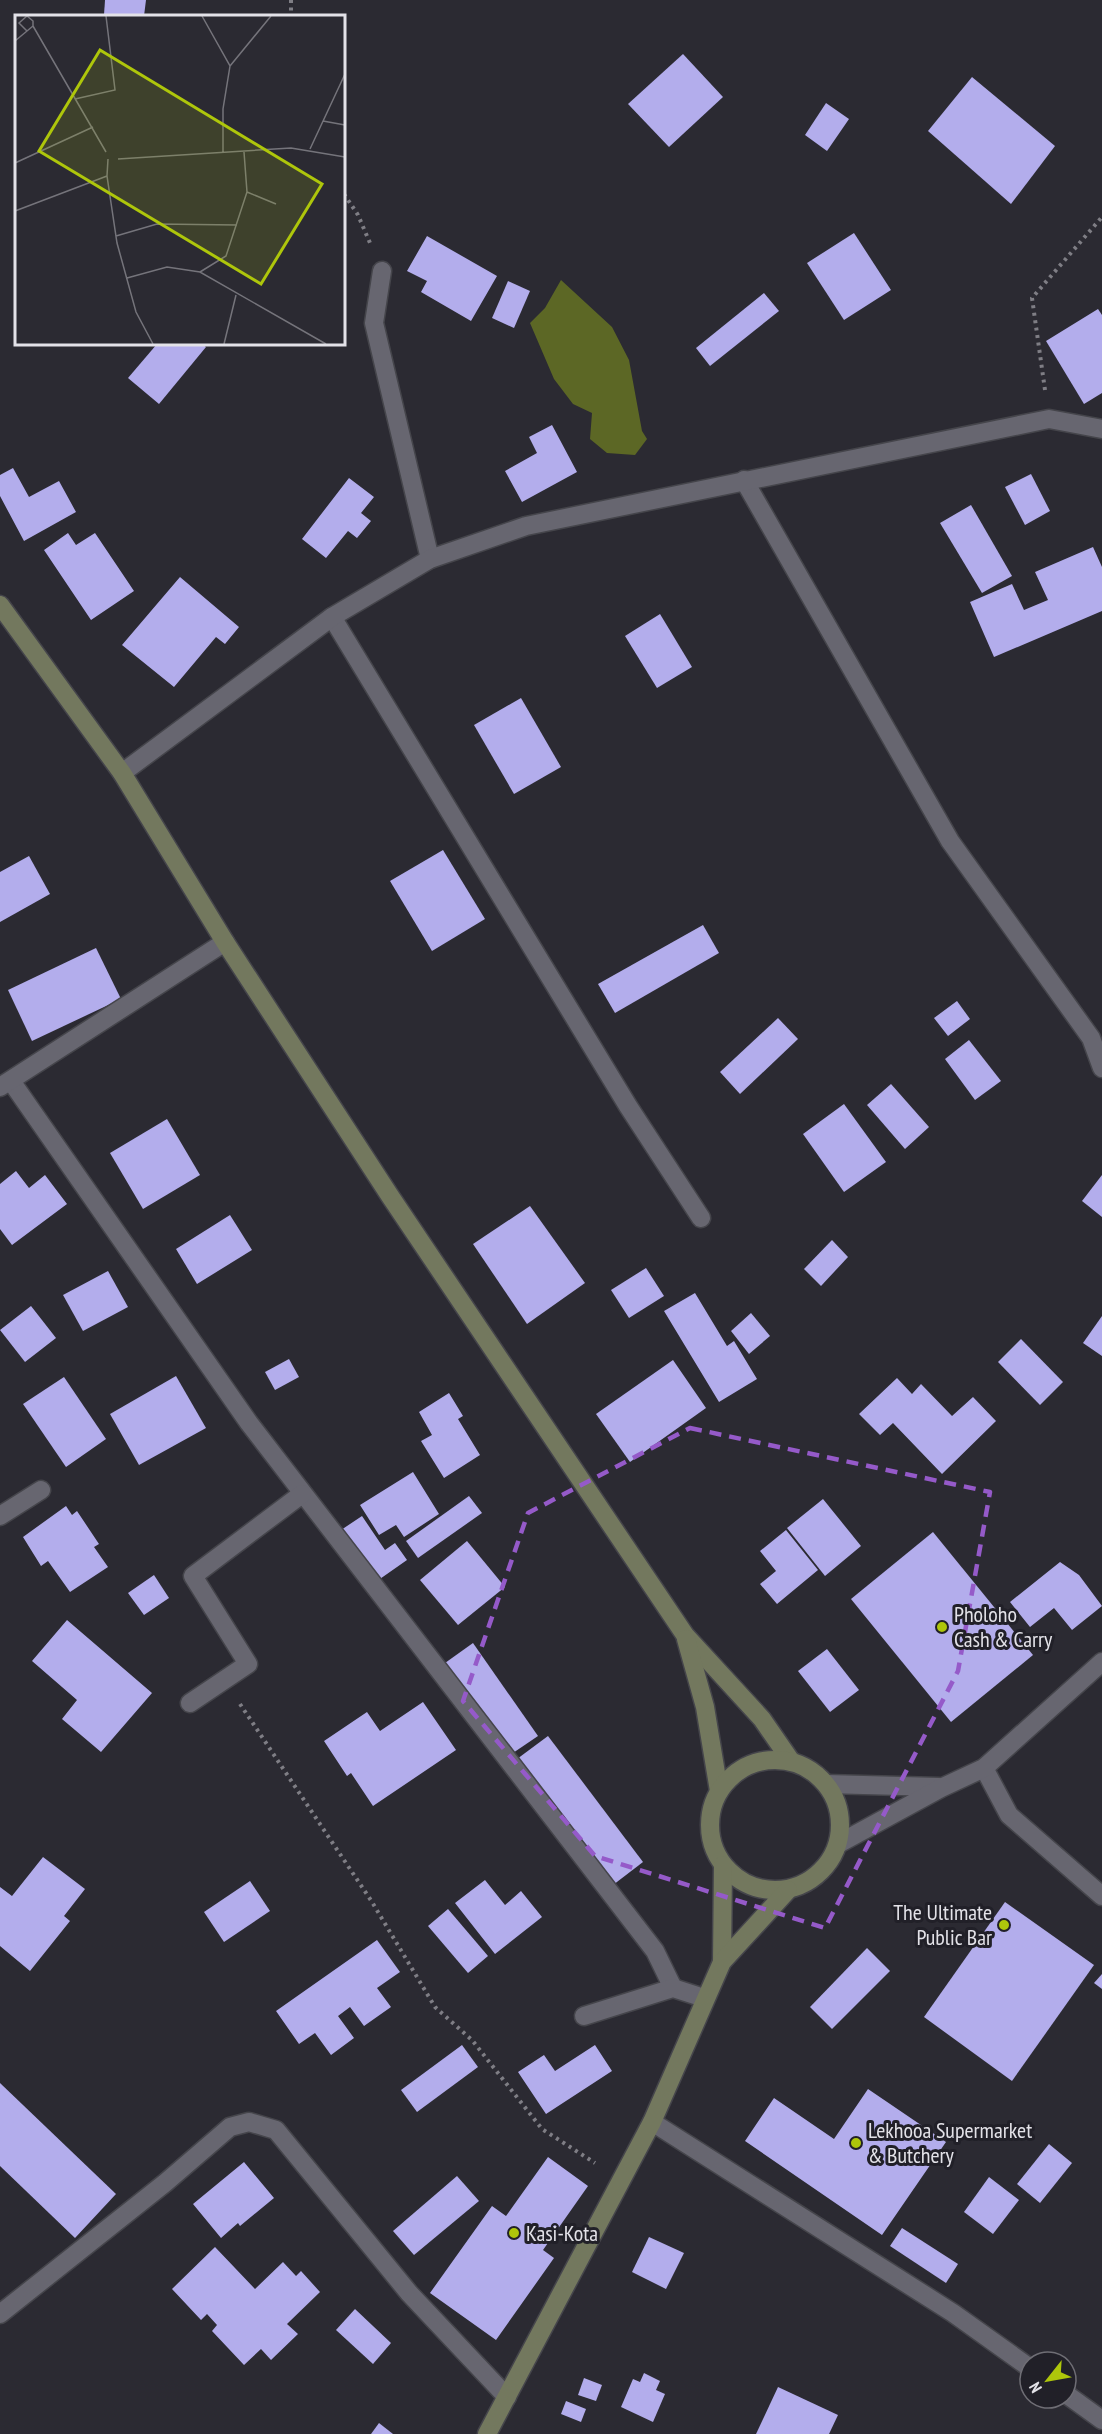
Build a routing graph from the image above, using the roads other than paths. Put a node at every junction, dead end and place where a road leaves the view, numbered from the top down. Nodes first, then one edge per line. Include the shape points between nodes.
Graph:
1 (382, 271) road end
2 (1102, 429) edge
3 (744, 480) junction
4 (430, 559) junction
5 (0, 605) edge
6 (332, 617) junction
7 (122, 773) junction
8 (225, 942) junction
9 (1102, 1068) edge
10 (5, 1084) edge
11 (701, 1218) dead end
12 (41, 1490) dead end
13 (302, 1494) junction
14 (0, 1516) edge
15 (685, 1635) junction
16 (1102, 1662) edge
17 (190, 1703) dead end
18 (791, 1761) junction
19 (984, 1768) junction
20 (826, 1784) junction
21 (941, 1788) junction
22 (719, 1791) junction
23 (838, 1844) junction
24 (723, 1865) junction
25 (788, 1890) junction
26 (1102, 1896) edge
27 (722, 1962) junction
28 (673, 1988) junction
29 (704, 1998) junction
30 (584, 2016) dead end
31 (652, 2121) junction
32 (0, 2314) edge
33 (1018, 2359) edge
34 (507, 2397) junction
35 (1078, 2403) edge
36 (1102, 2420) edge
37 (487, 2434) edge

1 - 4 street via 374,323
2 - 3 street via 1049,419
3 - 4 street via 526,526
3 - 9 street via 950,841 1091,1038
4 - 6 street
5 - 7 main road
6 - 7 street
6 - 11 street via 628,1106
7 - 8 main road
8 - 10 street
8 - 15 main road
10 - 13 street
12 - 14 street
13 - 17 street via 193,1576 248,1664
13 - 28 street via 648,1941
15 - 18 main road via 762,1719
15 - 22 main road via 705,1707
16 - 19 street
18 - 20 main road
18 - 22 main road via 750,1764 732,1775
19 - 21 street
19 - 26 street via 1009,1815
20 - 21 street
20 - 23 main road via 837,1803 841,1823
21 - 23 street
22 - 24 main road via 711,1809 709,1829
23 - 25 main road via 819,1874
24 - 25 main road via 752,1887
24 - 27 main road
25 - 27 main road
27 - 29 main road
28 - 29 street
28 - 30 street
29 - 31 main road
31 - 33 street via 953,2313
31 - 34 main road
32 - 34 street via 230,2127 249,2122 263,2124 276,2130 410,2293
34 - 37 main road
35 - 36 street

